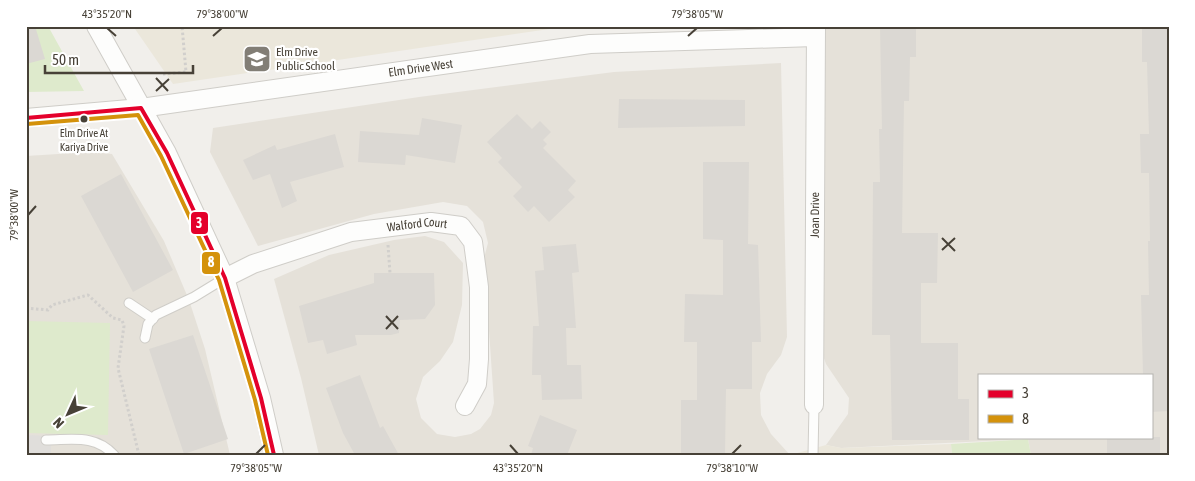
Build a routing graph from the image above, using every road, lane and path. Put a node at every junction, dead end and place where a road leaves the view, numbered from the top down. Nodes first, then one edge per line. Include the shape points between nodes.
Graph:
1 (96, 26) edge
2 (182, 26) edge
3 (815, 32) edge
4 (163, 74) dead end
5 (141, 108) junction
6 (26, 118) edge
7 (386, 227) junction
8 (390, 273) dead end
9 (225, 278) junction
10 (129, 303) dead end
11 (26, 308) edge
12 (153, 319) junction
13 (145, 338) dead end
14 (814, 405) joint
15 (465, 406) dead end
16 (46, 440) dead end
17 (114, 455) edge
18 (139, 455) edge
19 (274, 455) edge
20 (813, 455) edge

1 - 5 street
2 - 4 path via 186,72
3 - 5 street, Elm Drive West via 590,44
3 - 14 street, Joan Drive
5 - 6 street, Elm Drive West
5 - 9 street via 167,153
7 - 8 path
7 - 9 street, Walford Court via 329,238 252,264
7 - 15 street, Walford Court via 450,223 460,226 473,242 479,287 479,359 477,384
9 - 12 lane
9 - 19 street via 261,398
10 - 12 lane
11 - 18 path via 48,310 52,305 88,295 113,318 122,320 118,368
12 - 13 lane via 148,324
14 - 20 lane
16 - 17 lane via 102,443

